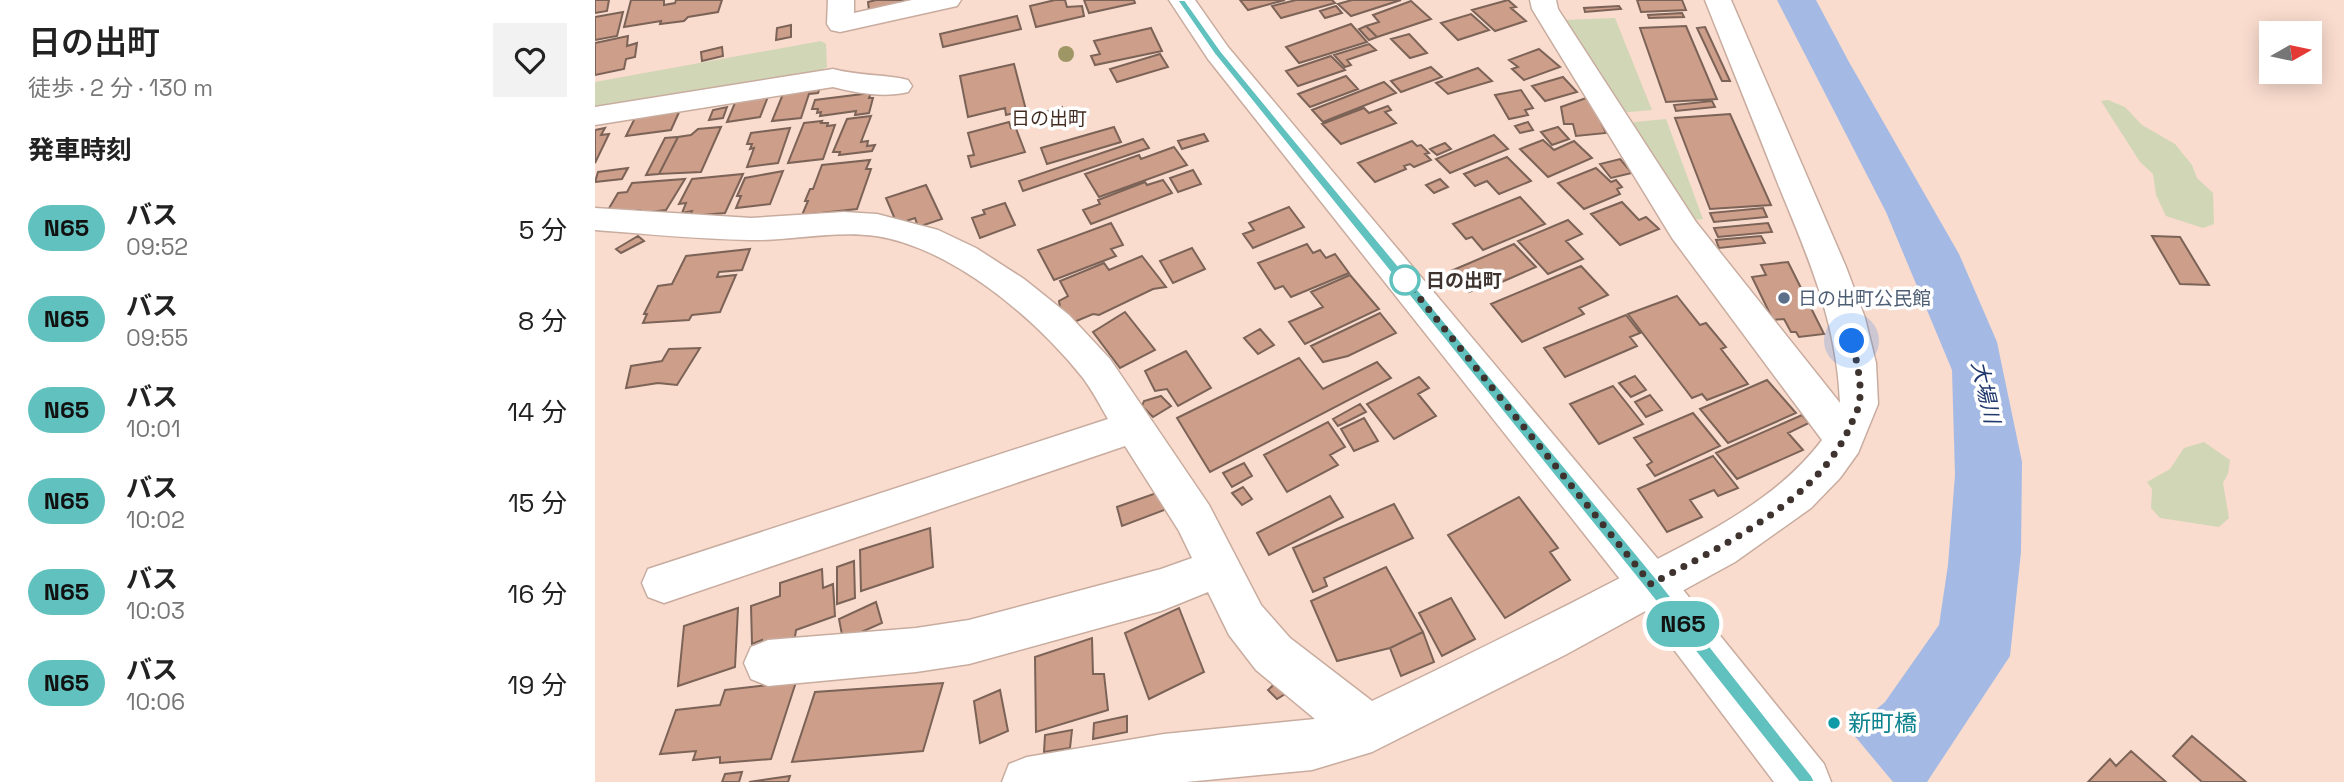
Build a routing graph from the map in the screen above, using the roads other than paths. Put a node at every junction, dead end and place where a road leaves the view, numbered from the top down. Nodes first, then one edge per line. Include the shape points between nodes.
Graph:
1 (841, 0) edge
2 (948, 0) edge
3 (1182, 0) edge
4 (1543, 0) edge
5 (1719, 0) edge
6 (898, 86) dead end
7 (595, 116) edge
8 (595, 219) edge
9 (1135, 425) junction
10 (1844, 441) junction
11 (1218, 568) junction
12 (664, 583) dead end
13 (1661, 596) junction
14 (768, 663) dead end
15 (1372, 727) junction
16 (1027, 782) edge
17 (1806, 782) edge

1 - 2 street via 841,24
3 - 13 street via 1218,53
4 - 10 street via 1683,230
5 - 10 street via 1847,318 1857,363 1859,404
6 - 7 street via 857,85 833,78
8 - 9 street via 751,229 844,223 877,225 926,238 974,262 1056,325 1097,369
9 - 11 street via 1194,518
9 - 12 street
10 - 13 street via 1796,495
11 - 14 street via 1161,590 969,642
11 - 15 street via 1245,620 1273,654 1347,715
13 - 15 street
13 - 17 street
15 - 16 street via 1312,745 1164,759

